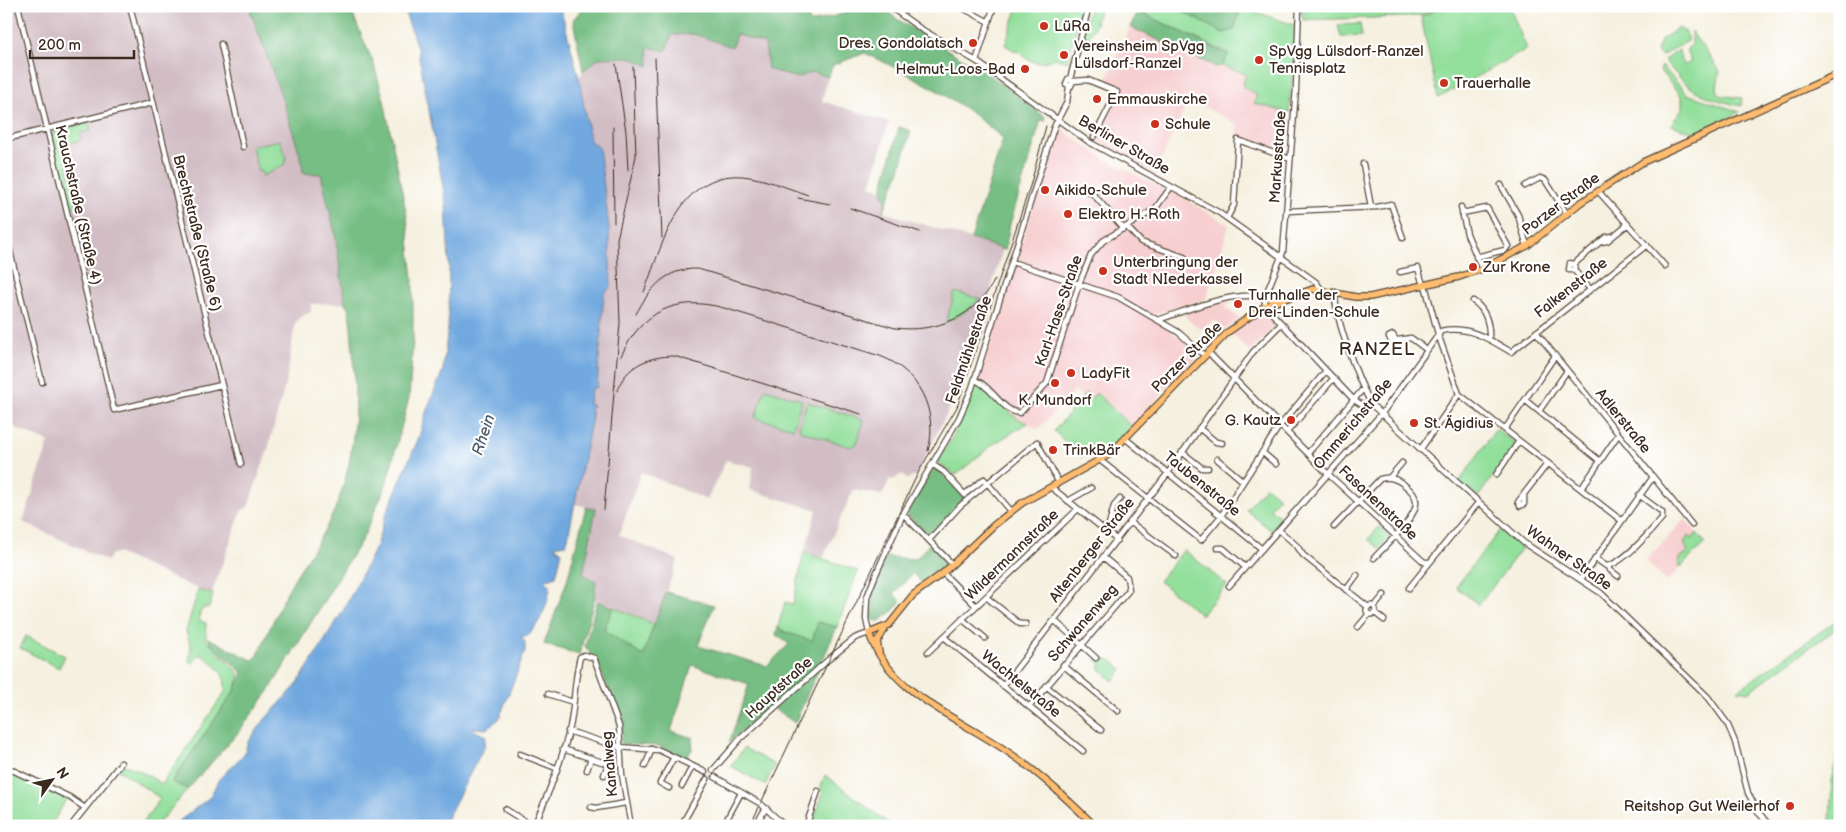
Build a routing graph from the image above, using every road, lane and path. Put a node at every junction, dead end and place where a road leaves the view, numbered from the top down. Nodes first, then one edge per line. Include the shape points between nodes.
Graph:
1 (18, 6) edge
2 (130, 6) edge
3 (889, 6) edge
4 (959, 6) edge
5 (994, 6) edge
6 (1089, 6) edge
7 (1299, 6) edge
8 (988, 22) junction
9 (221, 44) dead end
10 (976, 61) junction
11 (1840, 73) edge
12 (1071, 80) junction
13 (152, 103) junction
14 (1058, 120) junction
15 (47, 130) junction
16 (1094, 137) dead end
17 (6, 139) edge
18 (1292, 146) junction
19 (243, 147) dead end
20 (1280, 156) junction
21 (1290, 159) junction
22 (1363, 164) dead end
23 (1501, 185) dead end
24 (1525, 186) dead end
25 (1171, 187) junction
26 (1082, 188) dead end
27 (1598, 190) junction
28 (1372, 207) junction
29 (1461, 207) dead end
30 (1287, 211) junction
31 (1462, 213) junction
32 (1567, 214) junction
33 (1226, 218) junction
34 (1628, 224) junction
35 (1125, 228) junction
36 (6, 235) edge
37 (1403, 238) dead end
38 (1647, 245) junction
39 (1527, 246) junction
40 (1476, 257) junction
41 (1282, 258) junction
42 (1012, 262) junction
43 (1191, 264) dead end
44 (1665, 266) dead end
45 (1482, 269) junction
46 (1400, 272) dead end
47 (1079, 284) junction
48 (1424, 285) junction
49 (1321, 289) junction
50 (1590, 289) junction
51 (1335, 292) junction
52 (1266, 295) junction
53 (1276, 300) junction
54 (1473, 301) dead end
55 (1265, 306) junction
56 (1157, 320) junction
57 (1280, 325) junction
58 (1536, 332) junction
59 (1438, 334) junction
60 (1488, 339) junction
61 (1396, 340) dead end
62 (1427, 350) junction
63 (1206, 354) junction
64 (1555, 356) junction
65 (1567, 371) junction
66 (1325, 372) junction
67 (1234, 379) junction
68 (1333, 379) junction
69 (975, 380) junction
70 (42, 382) dead end
71 (221, 385) junction
72 (1363, 389) junction
73 (1459, 394) junction
74 (1354, 400) junction
75 (1525, 400) junction
76 (1373, 406) junction
77 (1538, 411) junction
78 (1380, 414) junction
79 (1280, 425) junction
80 (1199, 428) junction
81 (1505, 429) junction
82 (1287, 432) junction
83 (1618, 435) junction
84 (1126, 439) junction
85 (1519, 441) junction
86 (1222, 443) dead end
87 (1092, 448) dead end
88 (1420, 450) junction
89 (1182, 452) junction
90 (1262, 452) junction
91 (1308, 453) junction
92 (1217, 459) dead end
93 (1101, 461) junction
94 (1600, 461) junction
95 (1402, 463) dead end
96 (1548, 463) junction
97 (241, 464) dead end
98 (932, 464) junction
99 (1276, 464) dead end
100 (1208, 468) dead end
101 (1168, 473) junction
102 (1328, 474) junction
103 (1496, 475) dead end
104 (1653, 476) junction
105 (1390, 477) junction
106 (1244, 481) junction
107 (1059, 483) junction
108 (988, 484) junction
109 (1051, 487) junction
110 (1091, 488) dead end
111 (1581, 489) junction
112 (965, 494) junction
113 (1524, 494) dead end
114 (1639, 495) junction
115 (969, 499) junction
116 (1120, 499) dead end
117 (1148, 499) junction
118 (1068, 501) junction
119 (1358, 502) junction
120 (1478, 503) junction
121 (1078, 509) junction
122 (1011, 511) junction
123 (903, 514) junction
124 (1221, 516) junction
125 (1622, 521) junction
126 (1130, 522) junction
127 (1692, 526) dead end
128 (1334, 527) dead end
129 (1279, 530) junction
130 (1107, 532) junction
131 (1395, 536) junction
132 (929, 540) junction
133 (1117, 540) junction
134 (1217, 548) dead end
135 (1262, 549) junction
136 (1176, 556) dead end
137 (1103, 557) junction
138 (1374, 558) dead end
139 (1595, 558) junction
140 (1428, 562) junction
141 (952, 564) junction
142 (1246, 566) junction
143 (1609, 566) junction
144 (943, 573) junction
145 (1357, 576) dead end
146 (1618, 576) dead end
147 (1581, 579) junction
148 (1229, 586) dead end
149 (1409, 588) dead end
150 (1346, 590) junction
151 (1384, 595) dead end
152 (986, 597) junction
153 (976, 606) junction
154 (1374, 607) junction
155 (1368, 608) junction
156 (1375, 613) junction
157 (1369, 614) junction
158 (962, 619) junction
159 (1054, 620) junction
160 (1384, 620) dead end
161 (1026, 624) dead end
162 (1358, 626) dead end
163 (886, 627) junction
164 (869, 633) junction
165 (944, 637) junction
166 (985, 638) dead end
167 (1082, 645) junction
168 (928, 652) dead end
169 (881, 658) junction
170 (1096, 658) dead end
171 (1063, 665) junction
172 (1003, 686) junction
173 (1046, 686) junction
174 (548, 694) dead end
175 (573, 702) junction
176 (1029, 707) junction
177 (1118, 710) dead end
178 (1101, 730) dead end
179 (568, 731) junction
180 (619, 746) junction
181 (652, 748) junction
182 (562, 749) junction
183 (1083, 751) dead end
184 (520, 754) dead end
185 (674, 757) junction
186 (591, 758) junction
187 (121, 762) dead end
188 (645, 766) dead end
189 (6, 767) edge
190 (692, 767) junction
191 (556, 768) junction
192 (587, 770) dead end
193 (713, 770) junction
194 (705, 772) junction
195 (604, 775) dead end
196 (715, 778) junction
197 (707, 780) junction
198 (682, 786) dead end
199 (669, 788) dead end
200 (818, 791) dead end
201 (741, 793) junction
202 (626, 803) junction
203 (591, 807) dead end
204 (85, 808) junction
205 (766, 808) junction
206 (505, 809) dead end
207 (728, 817) dead end
208 (1765, 821) junction
209 (71, 826) edge
210 (534, 826) edge
211 (631, 826) edge
212 (681, 826) edge
213 (755, 826) edge
214 (785, 826) edge
215 (806, 826) edge
216 (1095, 826) edge
217 (1761, 826) edge
218 (1770, 826) edge

1 - 15 street, Krauchstraße (Straße 4)
2 - 13 street, Brechtstraße (Straße 6)
3 - 10 street, Berliner Straße
4 - 8 street
5 - 8 street
6 - 12 street
7 - 18 street, Markusstraße
8 - 10 street
9 - 19 street
10 - 14 street, Berliner Straße
11 - 27 main road, Porzer Straße via 1657,154
12 - 14 street, Feldmühlestraße via 1073,85 1069,87 1067,102
12 - 16 street via 1088,80 1117,92
13 - 15 street
13 - 71 street, Brechtstraße (Straße 6)
14 - 25 street, Berliner Straße via 1106,153
14 - 42 street, Feldmühlestraße
15 - 17 street
15 - 71 street, Krauchstraße (Straße 4) via 114,410
18 - 20 street
18 - 21 street, Markusstraße
20 - 21 street
20 - 33 street via 1238,140 1234,205
21 - 30 street, Markusstraße
22 - 28 street
23 - 39 street via 1518,215
24 - 32 street via 1540,178 1545,180
25 - 33 street, Berliner Straße
25 - 35 street, Karl-Hass-Straße via 1155,209
26 - 35 street via 1093,194
27 - 32 main road, Porzer Straße
27 - 34 street
28 - 30 street
28 - 37 street via 1391,204
29 - 31 street
30 - 41 street, Markusstraße
31 - 40 street
31 - 40 street via 1487,208 1508,246 1505,250
32 - 39 main road, Porzer Straße
33 - 41 street, Berliner Straße
34 - 38 street
34 - 50 street via 1606,241 1599,242 1574,264 1574,270
35 - 43 street via 1141,242 1184,257
35 - 47 street, Karl-Hass-Straße via 1092,252
36 - 70 street
38 - 44 street
38 - 50 street, Falkenstraße
39 - 45 main road, Porzer Straße
40 - 45 street
41 - 49 street, Berliner Straße
41 - 52 street, Markusstraße
42 - 47 street, Fasanenstraße
42 - 69 street, Feldmühlestraße
45 - 48 main road, Porzer Straße
46 - 48 street via 1418,268
47 - 56 street, Fasanenstraße via 1118,297
47 - 69 street, Karl-Hass-Straße via 1047,383 1020,413 1013,411 982,382
48 - 51 main road, Porzer Straße via 1370,297
48 - 59 street
49 - 51 main road, Porzer Straße
49 - 53 main road, Porzer Straße
50 - 58 street, Falkenstraße
51 - 72 street, Wahner Straße via 1340,319
52 - 53 main road
52 - 55 street, Markusstraße
52 - 56 street via 1234,298
53 - 55 main road, Porzer Straße
54 - 60 street via 1489,324
55 - 57 street
55 - 63 main road, Porzer Straße via 1228,332
56 - 63 street, Fasanenstraße
57 - 66 street
57 - 67 street, Altenberger Straße via 1258,346
58 - 60 street, Falkenstraße via 1511,352
58 - 64 street, Adlerstraße
59 - 60 street via 1444,330 1462,329
59 - 62 street, Ommerichstraße
59 - 73 street
61 - 62 street via 1411,338
62 - 78 street, Ommerichstraße
63 - 67 street, Fasanenstraße
63 - 84 main road, Porzer Straße
64 - 65 street, Adlerstraße
64 - 75 street
65 - 77 street
65 - 83 street, Adlerstraße
66 - 68 street
66 - 79 street
67 - 79 street, Fasanenstraße
67 - 80 street, Altenberger Straße
68 - 74 street
68 - 82 street
69 - 98 street, Feldmühlestraße via 959,418
71 - 97 street, Brechtstraße (Straße 6)
72 - 74 street
72 - 76 street, Wahner Straße
73 - 81 street
73 - 88 street
74 - 76 street via 1364,406
74 - 91 street
75 - 77 street
75 - 81 street
76 - 78 street, Wahner Straße
77 - 94 street
78 - 88 street, Wahner Straße
78 - 102 street, Ommerichstraße
79 - 82 street, Fasanenstraße
79 - 90 street
80 - 86 street
80 - 89 street, Altenberger Straße
81 - 85 street
82 - 91 street, Fasanenstraße
83 - 94 street
83 - 104 street, Adlerstraße
84 - 93 main road, Porzer Straße
84 - 101 street, Taubenstraße
85 - 96 street
85 - 103 street
87 - 93 street
88 - 120 street, Wahner Straße
89 - 100 street via 1202,468
89 - 101 street, Altenberger Straße
90 - 99 street
90 - 106 street
91 - 102 street, Fasanenstraße
92 - 106 street
93 - 107 main road, Porzer Straße
93 - 117 street
94 - 111 street
95 - 105 street
96 - 111 street
96 - 113 street
98 - 112 street
98 - 123 street, Feldmühlestraße
101 - 117 street, Altenberger Straße
101 - 124 street, Taubenstraße
102 - 119 street, Fasanenstraße
102 - 129 street, Ommerichstraße
104 - 114 street
104 - 127 street, Adlerstraße
105 - 119 street via 1380,479
105 - 131 street via 1404,485 1416,502 1413,514
106 - 124 street
107 - 108 street via 1037,442
107 - 109 main road, Porzer Straße
108 - 112 street via 984,479
108 - 115 street
108 - 122 street
109 - 118 street
109 - 122 main road, Porzer Straße
110 - 118 street
111 - 125 street
112 - 115 street
114 - 125 street
114 - 143 street via 1660,510 1662,518 1642,540
115 - 132 street
116 - 130 street via 1114,506
117 - 124 street via 1202,540
117 - 126 street, Altenberger Straße
118 - 121 street
119 - 128 street
119 - 131 street, Fasanenstraße
120 - 140 street
120 - 147 street, Wahner Straße via 1524,543
121 - 130 street
121 - 152 street, Wildermannstraße
122 - 141 main road, Porzer Straße
123 - 132 street
123 - 164 street, Feldmühlestraße via 868,593 866,614
124 - 135 street, Taubenstraße
125 - 139 street
126 - 133 street, Altenberger Straße
126 - 136 street
129 - 135 street, Ommerichstraße
129 - 150 street
130 - 133 street
131 - 138 street
131 - 140 street, Fasanenstraße
132 - 141 street
133 - 137 street, Altenberger Straße
134 - 142 street via 1223,548
135 - 142 street, Ommerichstraße
137 - 159 street, Altenberger Straße
137 - 167 street, Schwanenweg via 1127,577 1129,590
139 - 143 street
139 - 147 street
140 - 149 street
141 - 144 main road, Porzer Straße
142 - 148 street, Ommerichstraße
143 - 146 street
144 - 153 street
144 - 163 main road, Porzer Straße via 913,595
145 - 150 street
147 - 208 street, Wahner Straße via 1609,600 1713,703 1731,732 1748,793
150 - 155 street
151 - 154 street
152 - 153 street, Wildermannstraße
152 - 161 street via 1020,624
153 - 158 street, Wildermannstraße
154 - 155 street
154 - 156 street
155 - 157 street
156 - 157 street
156 - 160 street
157 - 162 street
158 - 165 street, Wildermannstraße
158 - 166 street, Wildermannstraße
159 - 167 street
159 - 172 street, Altenberger Straße
163 - 164 main road
163 - 169 main road via 877,642
164 - 169 main road
164 - 193 street, Hauptstraße via 854,638 835,654 741,738
165 - 168 street, Wildermannstraße
165 - 172 street, Wachtelstraße
167 - 170 street
167 - 171 street, Schwanenweg
169 - 216 main road via 896,677 924,699 999,745 1038,774
171 - 173 street, Schwanenweg
171 - 177 street
172 - 176 street, Wachtelstraße
173 - 176 street, Schwanenweg
173 - 178 street
174 - 175 street
175 - 179 street
175 - 180 street, Kanalweg via 580,657 589,656 599,668 618,718
176 - 183 street, Wachtelstraße
179 - 180 street
179 - 182 street
180 - 181 street
180 - 202 street, Kanalweg
181 - 185 street
181 - 188 street
182 - 186 street
182 - 191 street
184 - 191 street
185 - 190 street
185 - 199 street via 660,783
186 - 192 street
186 - 195 street via 608,764
187 - 204 street
189 - 204 street
190 - 194 street
190 - 198 street
191 - 210 street
193 - 194 street
193 - 196 street
194 - 197 street
196 - 197 street
196 - 201 street
197 - 212 street
200 - 215 street
201 - 205 street
201 - 207 street
202 - 203 street
202 - 211 street, Kanalweg
204 - 209 street
205 - 213 street
205 - 214 street
206 - 210 street
208 - 217 street
208 - 218 street, Wahner Straße

